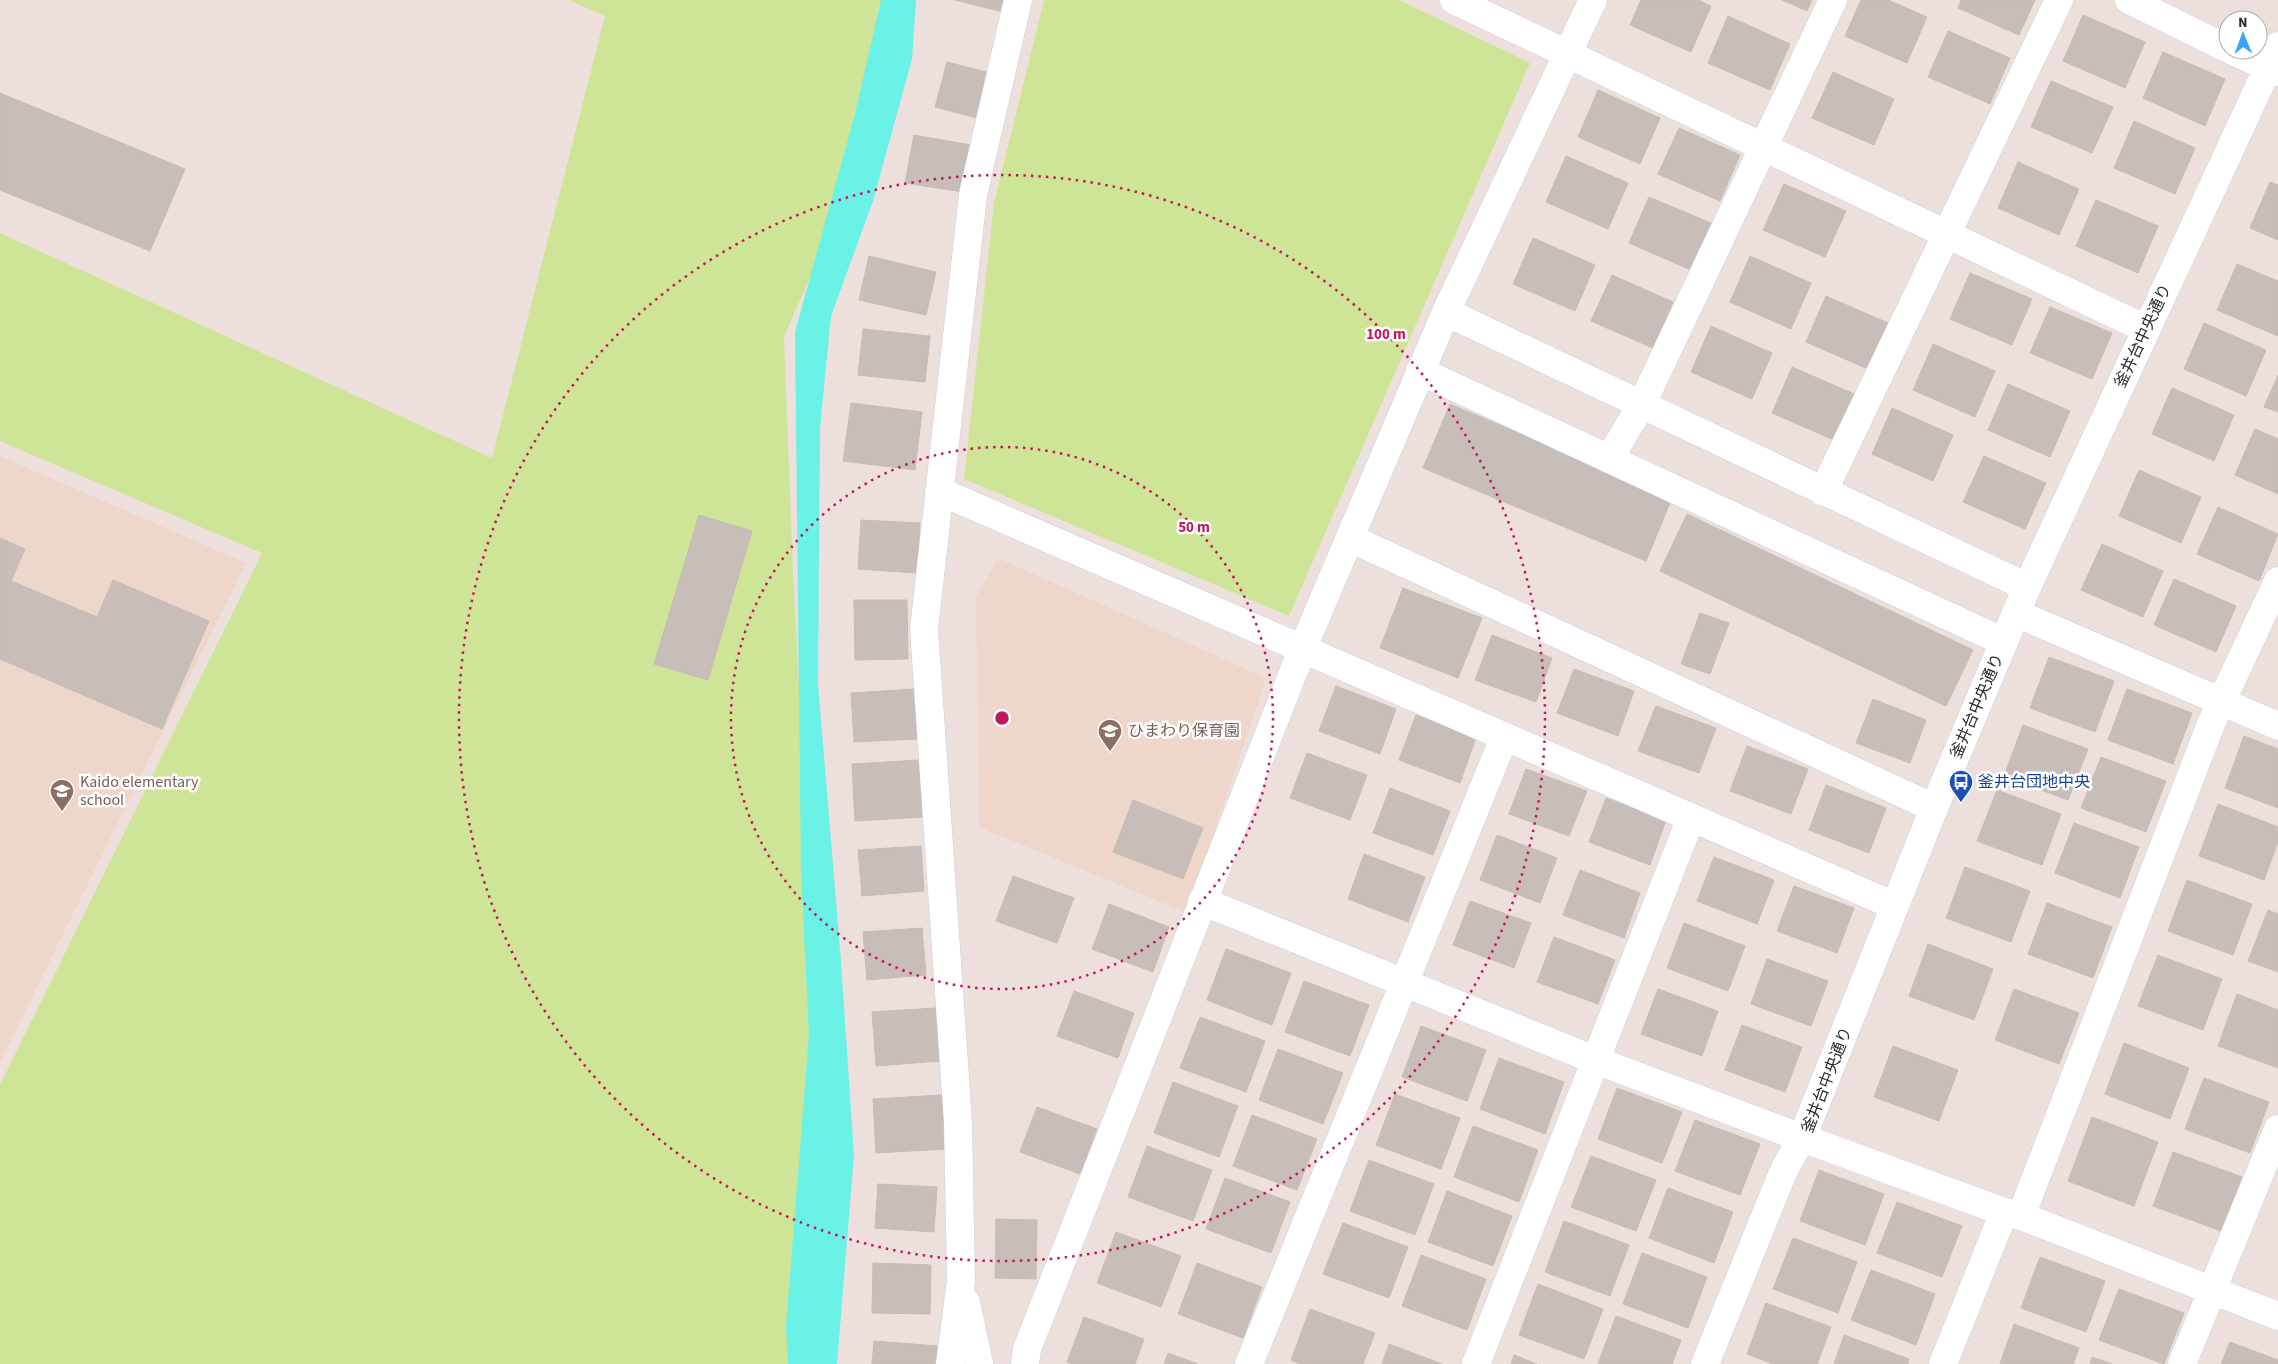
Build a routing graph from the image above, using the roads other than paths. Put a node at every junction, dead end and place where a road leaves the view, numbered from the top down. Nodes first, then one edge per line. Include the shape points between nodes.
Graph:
1 (1018, 0) edge
2 (1454, 0) edge
3 (1593, 0) edge
4 (1833, 0) edge
5 (2059, 0) edge
6 (2129, 0) edge
7 (2218, 43) edge
8 (1567, 52) junction
9 (2275, 62) edge
10 (1764, 147) junction
11 (1947, 234) junction
12 (1446, 312) junction
13 (2146, 329) junction
14 (1420, 371) junction
15 (1642, 404) junction
16 (1609, 459) junction
17 (939, 491) junction
18 (1823, 492) junction
19 (1350, 538) junction
20 (2278, 581) edge
21 (2027, 587) junction
22 (2016, 613) junction
23 (2004, 642) junction
24 (1302, 650) junction
25 (2222, 702) junction
26 (2278, 726) edge
27 (1504, 738) junction
28 (1934, 808) junction
29 (1690, 818) junction
30 (1202, 901) junction
31 (1895, 906) junction
32 (1403, 982) junction
33 (1595, 1060) junction
34 (2278, 1129) edge
35 (1802, 1138) junction
36 (2012, 1214) junction
37 (961, 1281) junction
38 (2212, 1291) junction
39 (2278, 1316) edge
40 (950, 1364) edge
41 (979, 1364) edge
42 (1026, 1364) edge
43 (1249, 1364) edge
44 (1476, 1364) edge
45 (1705, 1364) edge
46 (1943, 1364) edge
47 (2182, 1364) edge

1 - 17 street via 973,195
2 - 8 street
3 - 8 street
4 - 10 street
5 - 11 street
6 - 7 street
8 - 10 street
8 - 12 street
9 - 13 street, 釜井台中央通り
10 - 11 street
10 - 15 street
11 - 13 street
11 - 18 street
12 - 14 street
12 - 15 street
13 - 21 street, 釜井台中央通り
14 - 16 street
14 - 19 street
15 - 16 street
15 - 18 street
16 - 23 street
17 - 24 street
17 - 37 street via 924,629 958,1122
18 - 21 street
19 - 24 street
19 - 28 street
20 - 25 street
21 - 22 street, 釜井台中央通り
22 - 23 street, 釜井台中央通り
22 - 25 street
23 - 28 street, 釜井台中央通り
24 - 27 street
24 - 30 street
25 - 26 street
25 - 36 street
27 - 29 street
27 - 32 street
28 - 31 street, 釜井台中央通り
29 - 31 street
29 - 33 street
30 - 32 street
30 - 42 street via 1027,1349
31 - 35 street, 釜井台中央通り
32 - 33 street
32 - 43 street
33 - 35 street
33 - 44 street
34 - 38 street
35 - 36 street, 釜井台中央通り
35 - 45 street via 1784,1170
36 - 38 street, 釜井台中央通り
36 - 46 street
37 - 40 street
37 - 41 street
38 - 39 street, 釜井台中央通り
38 - 47 street

